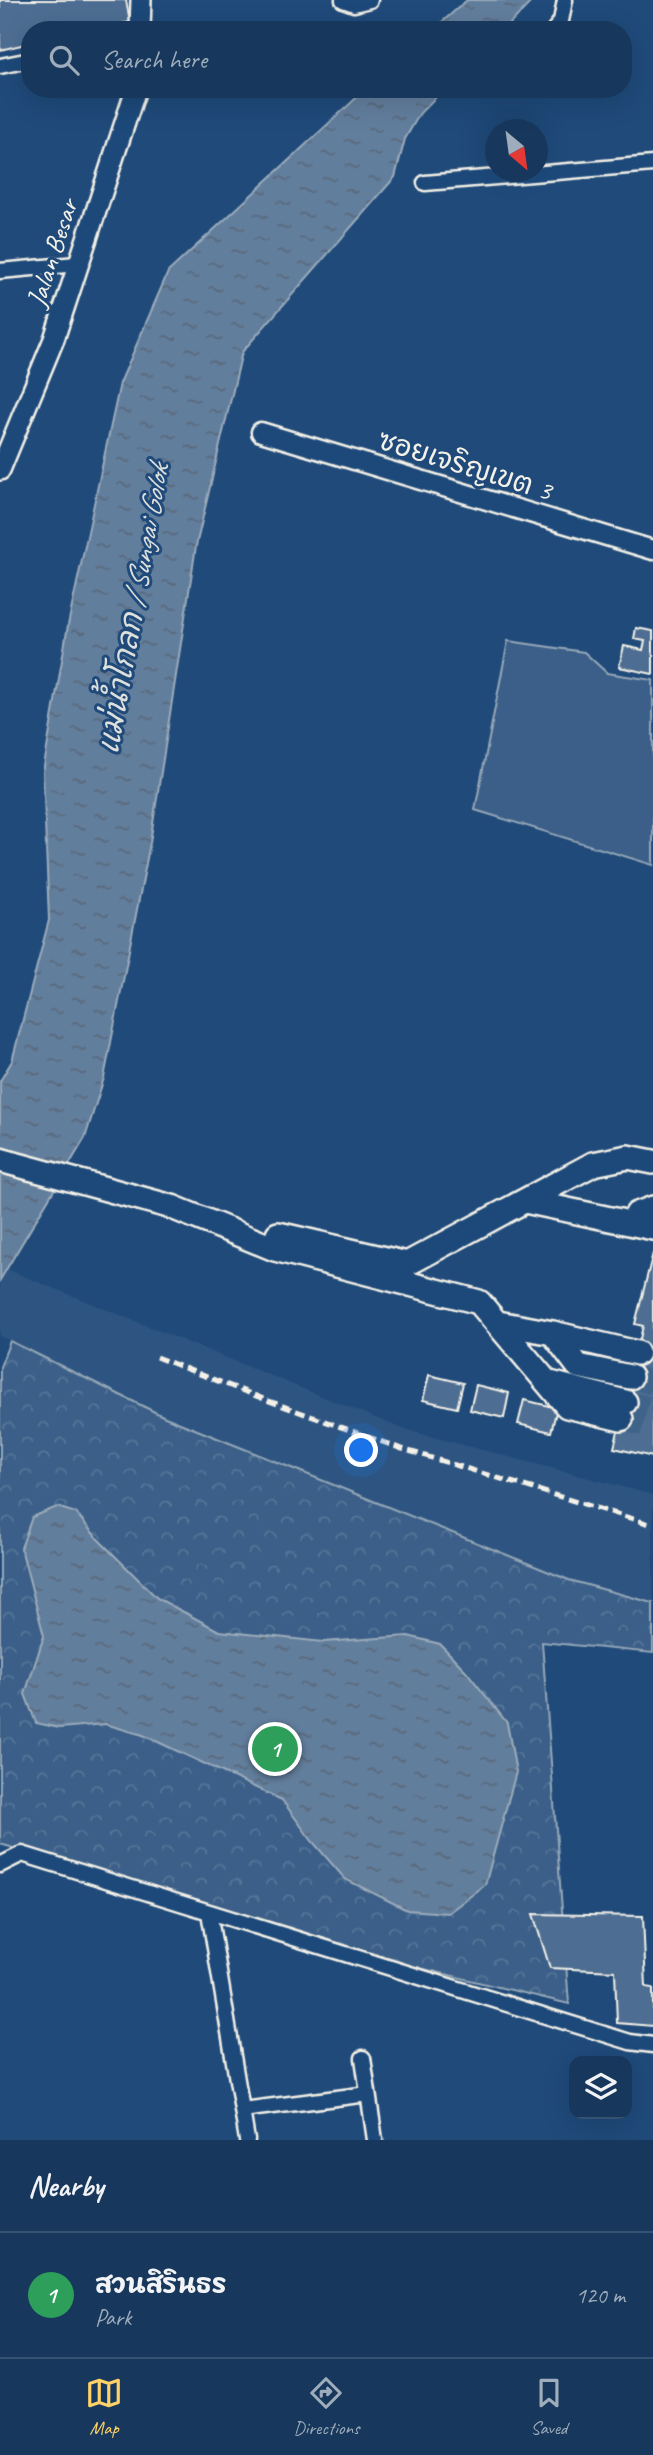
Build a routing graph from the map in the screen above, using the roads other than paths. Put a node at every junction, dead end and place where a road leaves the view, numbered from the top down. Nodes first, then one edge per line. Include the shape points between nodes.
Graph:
1 (141, 0) edge
2 (344, 0) edge
3 (370, 0) edge
4 (565, 0) edge
5 (140, 21) edge
6 (561, 21) edge
7 (21, 62) edge
8 (0, 66) edge
9 (133, 98) edge
10 (653, 164) edge
11 (425, 183) dead end
12 (77, 264) junction
13 (0, 271) edge
14 (261, 432) dead end
15 (0, 470) edge
16 (653, 550) edge
17 (7, 1162) edge
18 (653, 1162) edge
19 (593, 1164) junction
20 (653, 1178) edge
21 (525, 1201) junction
22 (183, 1211) junction
23 (649, 1217) edge
24 (498, 1323) junction
25 (565, 1349) junction
26 (550, 1384) junction
27 (0, 1865) edge
28 (209, 1912) junction
29 (653, 2045) edge
30 (363, 2058) dead end
31 (368, 2094) junction
32 (242, 2110) junction
33 (247, 2140) edge
34 (375, 2140) edge

1 - 5 main road
2 - 3 street via 354,4
4 - 6 street
7 - 8 street
9 - 12 main road, Jalan Besar
10 - 11 street
12 - 13 street
12 - 15 main road, Jalan Besar via 54,339
14 - 16 street, ซอยเจริญเขต 3
17 - 22 highway
18 - 19 highway via 628,1157
19 - 20 highway
19 - 21 highway
21 - 22 highway via 407,1264
21 - 23 highway via 566,1196
22 - 24 highway via 275,1249 479,1302
24 - 25 highway
24 - 26 highway
25 - 25 highway via 634,1365
26 - 26 highway via 623,1410 567,1406
27 - 28 street via 22,1854
28 - 29 street via 630,2042
28 - 32 street
30 - 31 street
31 - 32 street
31 - 34 street
32 - 33 street

